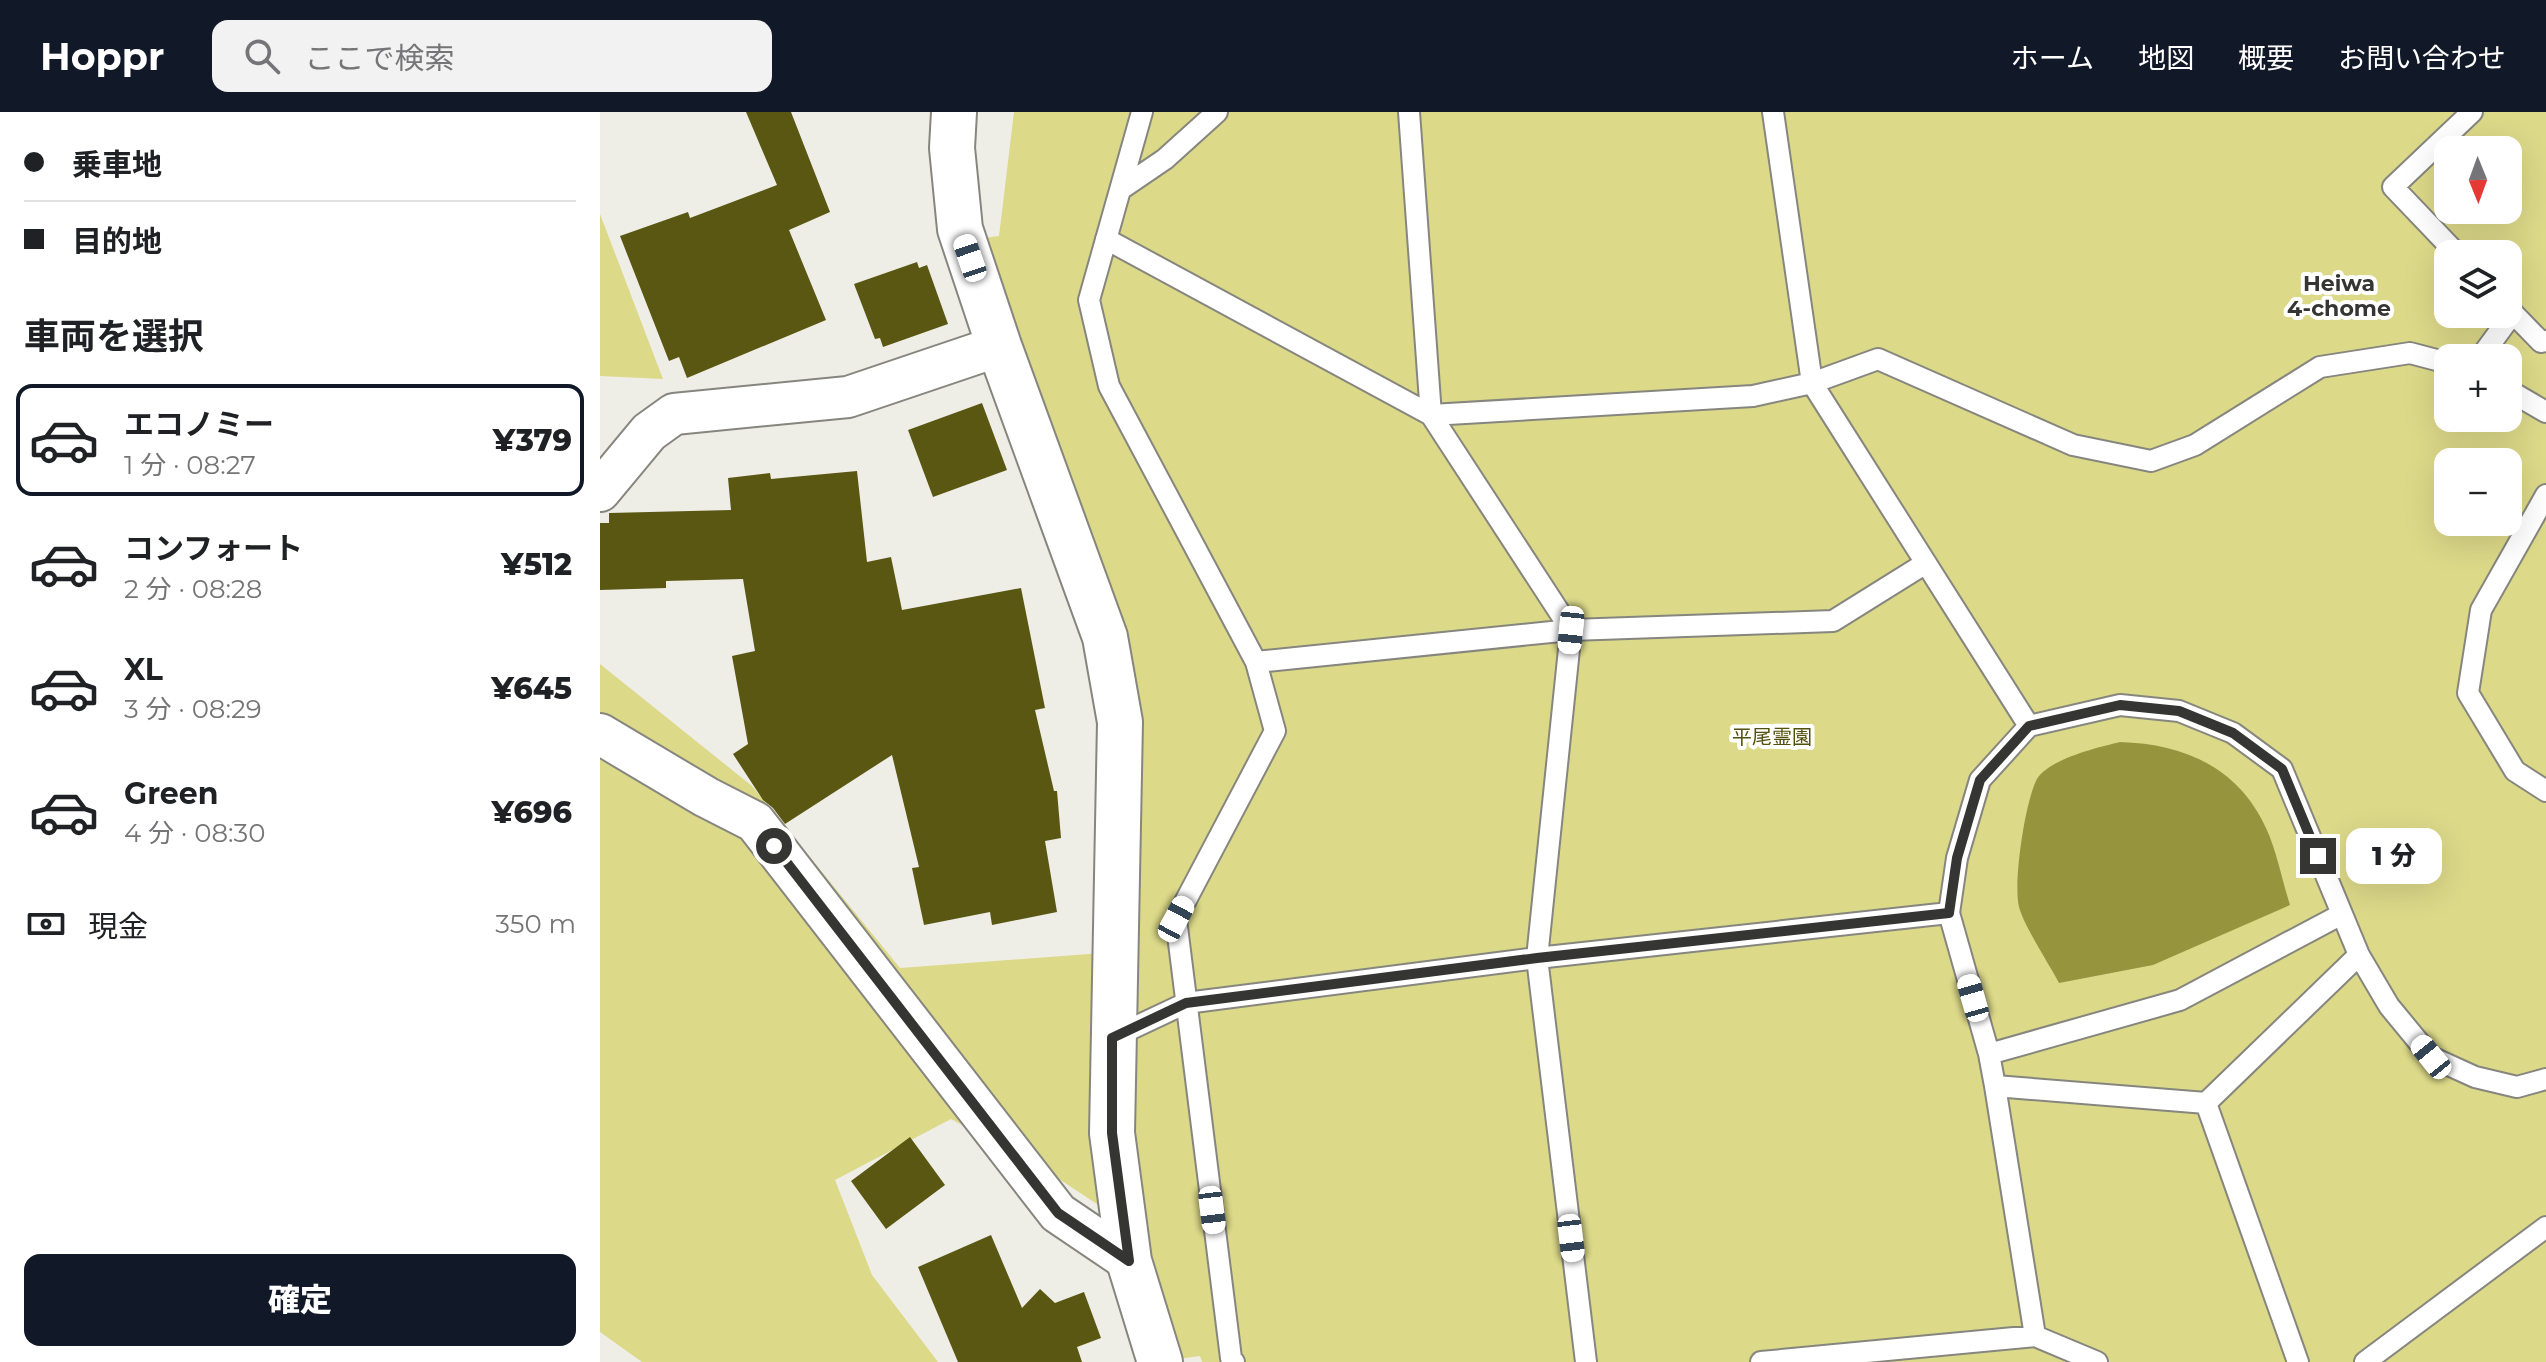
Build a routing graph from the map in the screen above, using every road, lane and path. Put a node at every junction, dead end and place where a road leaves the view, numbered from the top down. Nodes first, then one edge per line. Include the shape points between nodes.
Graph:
1 (954, 112) edge
2 (1142, 112) edge
3 (1217, 112) edge
4 (1409, 112) edge
5 (1773, 112) edge
6 (2472, 112) edge
7 (1121, 189) junction
8 (1106, 239) junction
9 (2444, 240) edge
10 (2522, 322) edge
11 (2546, 341) edge
12 (999, 346) junction
13 (2434, 359) edge
14 (1812, 383) junction
15 (2522, 398) edge
16 (2546, 412) edge
17 (1431, 415) junction
18 (600, 491) edge
19 (2546, 495) edge
20 (1926, 563) junction
21 (1571, 630) junction
22 (1256, 662) junction
23 (2029, 726) junction
24 (600, 734) edge
25 (2546, 791) edge
26 (1949, 913) junction
27 (2342, 914) junction
28 (2359, 955) junction
29 (1537, 958) junction
30 (1186, 1003) junction
31 (1112, 1038) junction
32 (1989, 1054) junction
33 (2546, 1079) edge
34 (1995, 1086) junction
35 (2206, 1103) junction
36 (2546, 1227) edge
37 (1129, 1261) junction
38 (2035, 1336) junction
39 (1160, 1362) edge
40 (1234, 1362) edge
41 (1586, 1362) edge
42 (1761, 1362) edge
43 (2097, 1362) edge
44 (2298, 1362) edge
45 (2365, 1362) edge

1 - 12 street via 960,229
2 - 7 lane
3 - 7 lane via 1165,159
4 - 17 lane
5 - 14 lane
6 - 9 lane via 2393,187
7 - 8 lane
8 - 17 lane
8 - 22 lane via 1089,300 1109,386
10 - 11 lane
12 - 18 street via 848,397 674,414 649,432
12 - 31 street via 1105,637 1120,722
13 - 14 lane via 2410,353 2320,367 2195,445 2151,461 2073,445 1878,359
14 - 17 lane via 1753,396
14 - 20 lane
15 - 16 lane
17 - 21 lane
19 - 25 lane via 2481,610 2468,693 2515,771
20 - 21 lane via 1833,621
20 - 23 lane
21 - 22 lane
21 - 29 lane
22 - 30 lane via 1275,731 1176,919
23 - 26 lane via 1980,780 1957,858
23 - 27 lane via 2120,705 2179,711 2233,733 2282,769
24 - 37 street via 755,822 1058,1213
26 - 29 lane
26 - 32 lane
27 - 28 lane
27 - 32 lane via 2180,1000
28 - 33 lane via 2389,1006 2431,1057 2475,1077 2517,1087
28 - 35 lane
29 - 30 lane
29 - 41 lane
30 - 31 lane
30 - 40 lane
31 - 37 street via 1112,1133
32 - 34 lane
34 - 35 lane
34 - 38 lane
35 - 44 lane
36 - 45 lane
37 - 39 street
38 - 42 lane
38 - 43 lane

